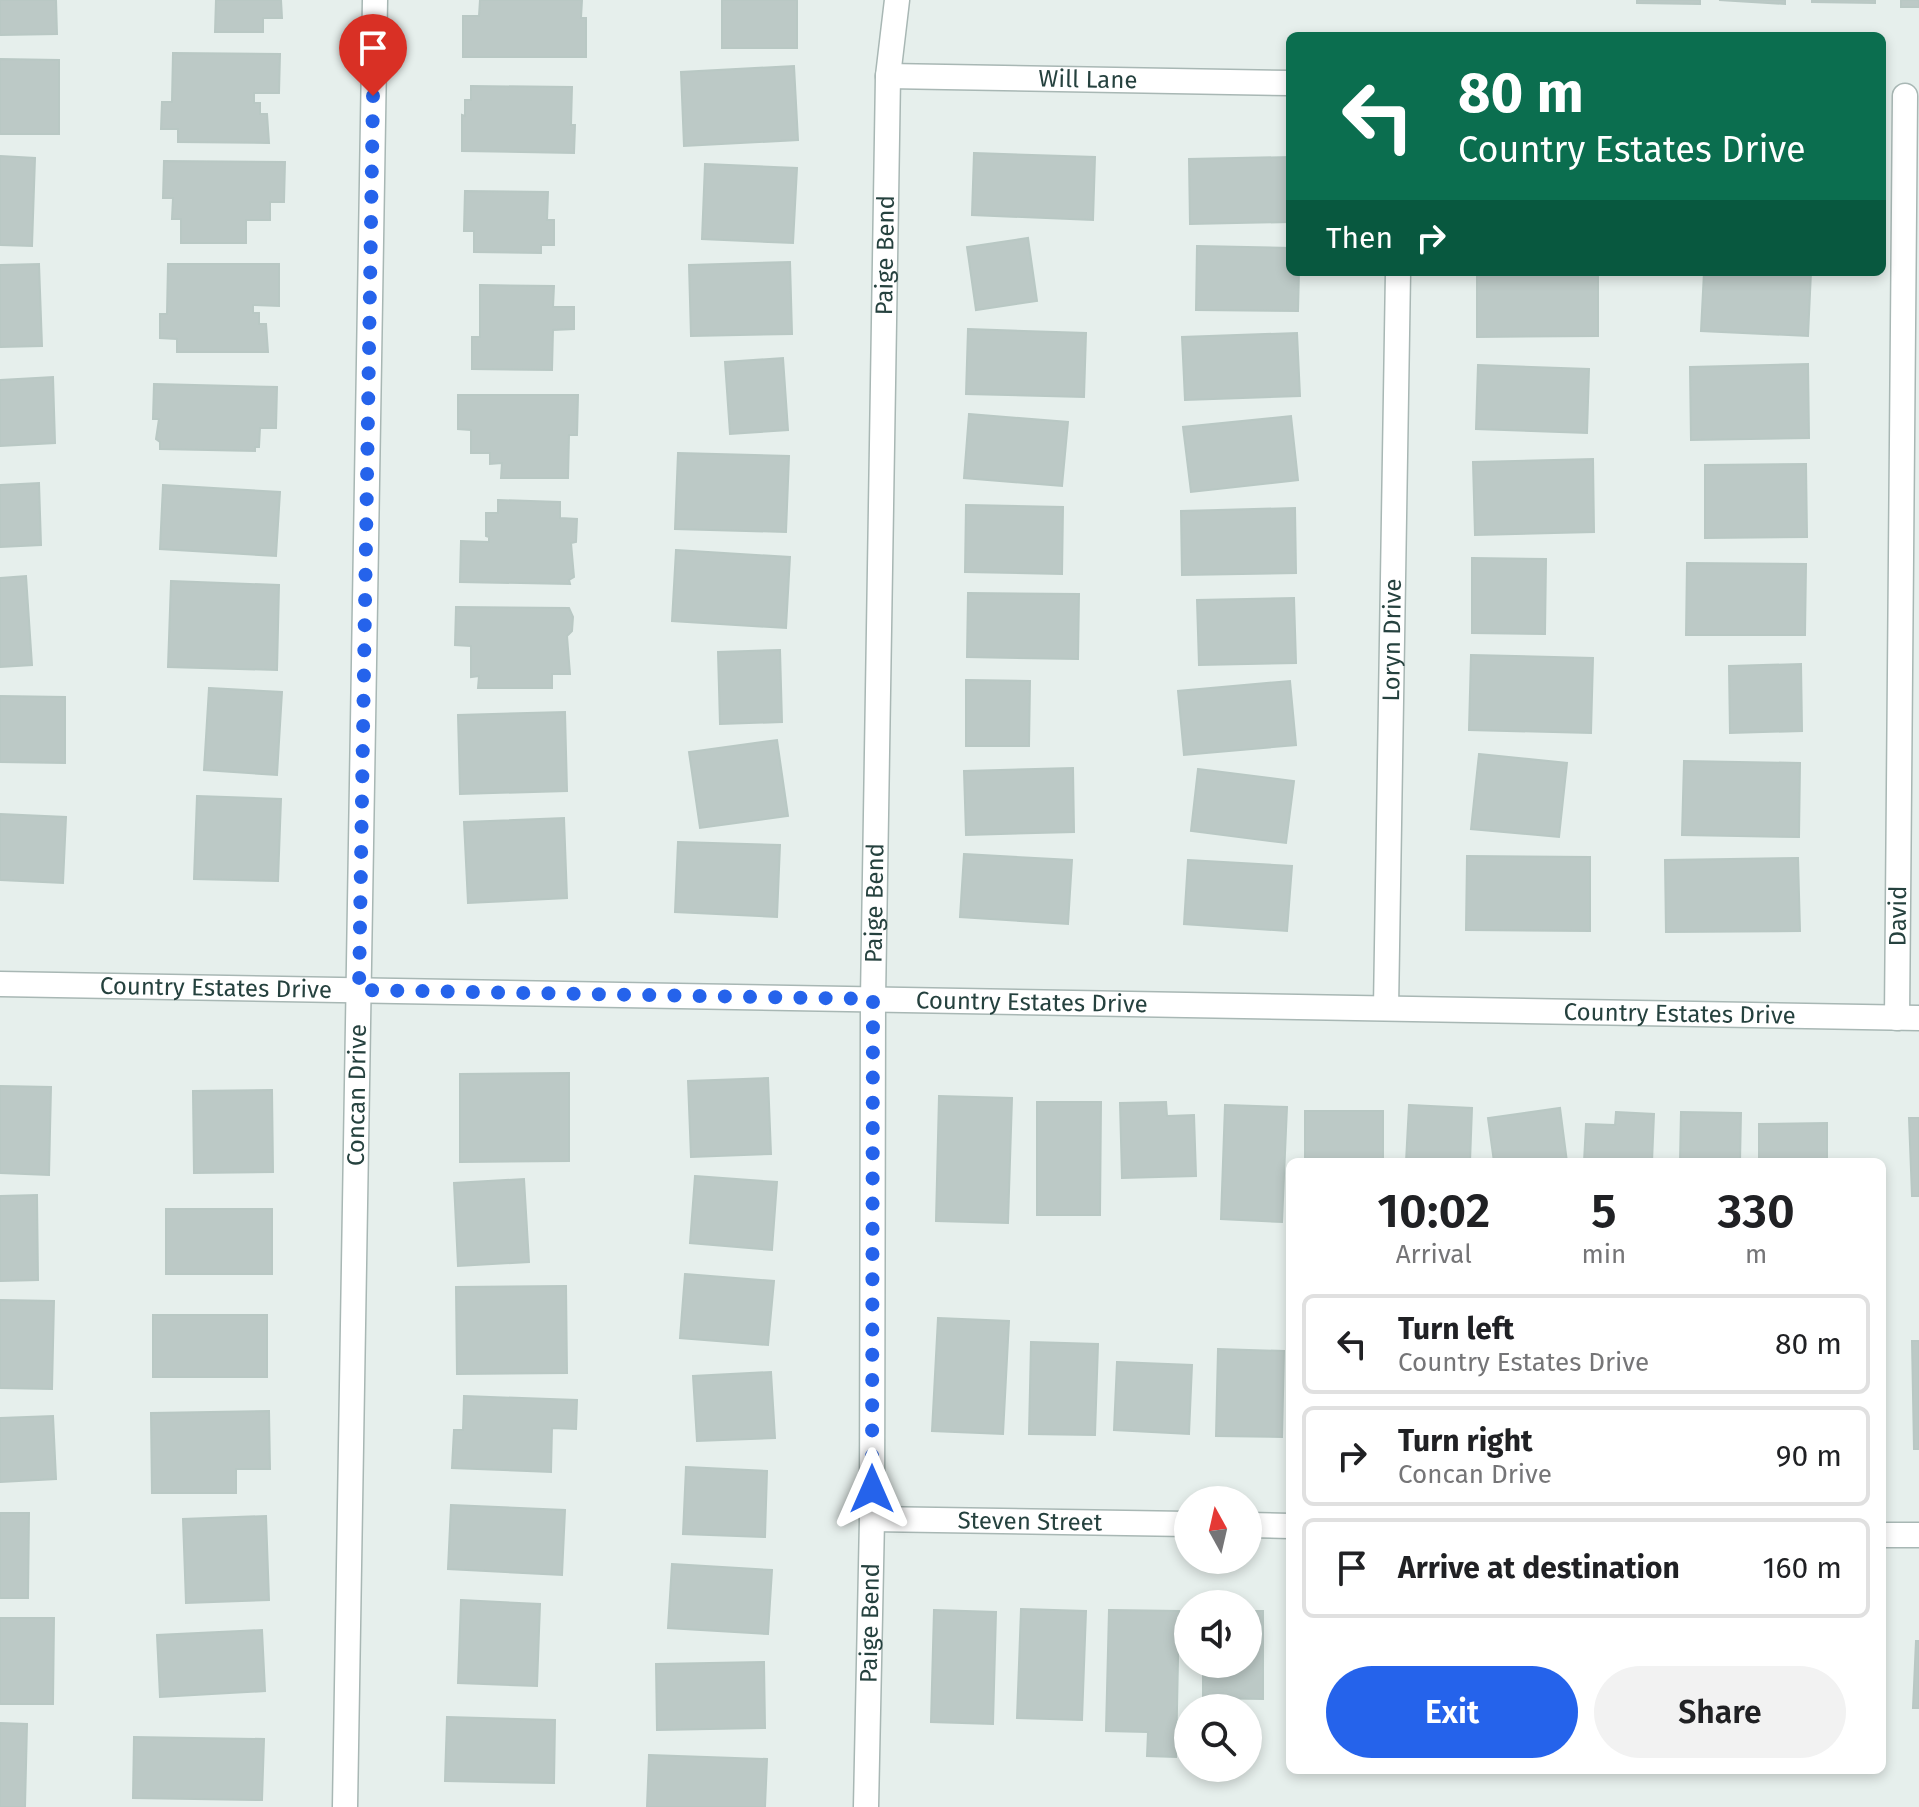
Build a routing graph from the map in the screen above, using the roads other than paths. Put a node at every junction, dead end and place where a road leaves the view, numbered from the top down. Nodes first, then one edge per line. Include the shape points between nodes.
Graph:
1 (375, 0) edge
2 (897, 0) edge
3 (888, 76) junction
4 (1286, 83) edge
5 (1902, 96) edge
6 (1398, 276) edge
7 (0, 984) edge
8 (359, 990) junction
9 (873, 999) junction
10 (1386, 1008) junction
11 (1908, 1018) edge
12 (872, 1519) junction
13 (1174, 1524) edge
14 (1262, 1525) edge
15 (1286, 1526) edge
16 (1886, 1535) edge
17 (1919, 1535) edge
18 (345, 1807) edge
19 (866, 1807) edge

1 - 8 street, Concan Drive
2 - 3 street, Paige Bend
3 - 4 street, Will Lane
3 - 9 street, Paige Bend
5 - 11 street, David
6 - 10 street, Loryn Drive
7 - 8 street, Country Estates Drive
8 - 9 street, Country Estates Drive
8 - 18 street, Concan Drive
9 - 10 street, Country Estates Drive
9 - 12 street, Paige Bend
10 - 11 street, Country Estates Drive
12 - 13 street, Steven Street
12 - 19 street, Paige Bend
14 - 15 street
16 - 17 street

